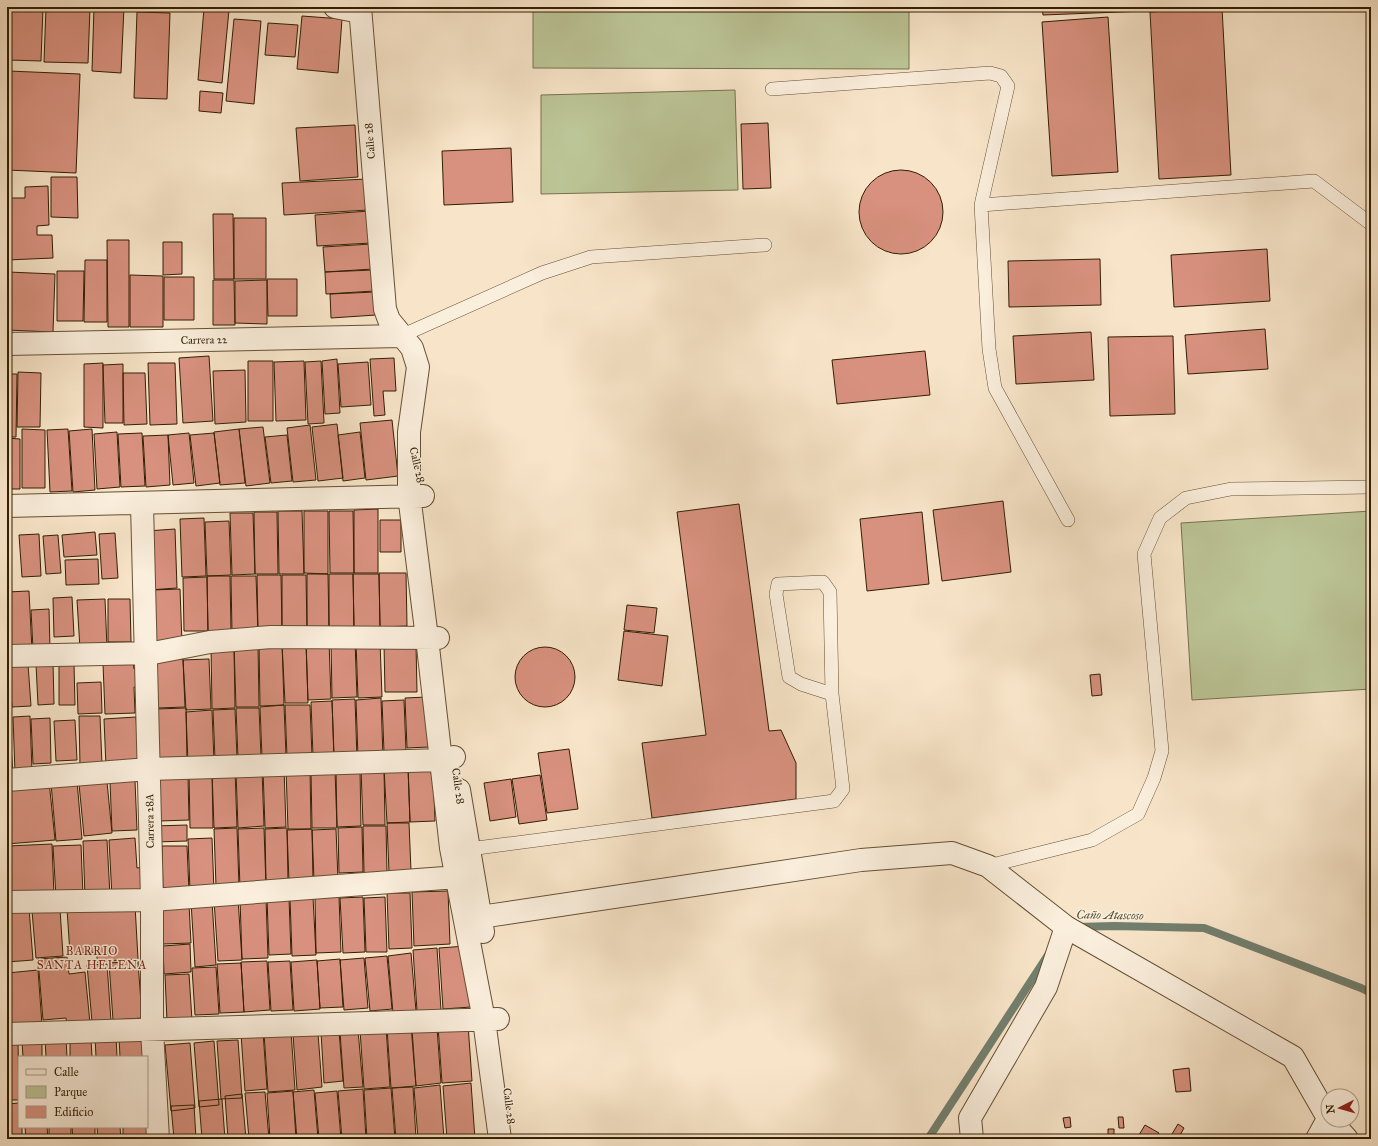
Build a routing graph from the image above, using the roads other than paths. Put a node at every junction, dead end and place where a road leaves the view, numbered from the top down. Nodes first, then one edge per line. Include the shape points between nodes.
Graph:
1 (335, 7) edge
2 (360, 9) edge
3 (772, 89) dead end
4 (982, 205) junction
5 (1371, 224) edge
6 (764, 245) dead end
7 (401, 336) junction
8 (7, 344) edge
9 (1371, 487) edge
10 (416, 496) junction
11 (142, 504) junction
12 (7, 506) edge
13 (1068, 520) dead end
14 (433, 638) junction
15 (146, 652) junction
16 (7, 656) edge
17 (832, 694) junction
18 (448, 758) junction
19 (149, 769) junction
20 (7, 780) edge
21 (459, 849) junction
22 (988, 866) junction
23 (464, 877) junction
24 (152, 900) junction
25 (7, 902) edge
26 (480, 917) junction
27 (1066, 927) junction
28 (491, 1019) junction
29 (152, 1029) junction
30 (7, 1034) edge
31 (1320, 1103) edge
32 (1324, 1128) edge
33 (1337, 1128) edge
34 (158, 1139) edge
35 (500, 1139) edge
36 (513, 1139) edge
37 (972, 1139) edge
38 (1317, 1139) edge
39 (1347, 1139) edge

1 - 2 street
2 - 7 street, Calle 28 via 384,309
3 - 4 lane via 990,73 1001,76 1008,86
4 - 5 lane via 1314,181
4 - 13 lane via 989,349 995,388
6 - 7 lane via 591,257 542,273
7 - 8 street, Carrera 22
7 - 10 street, Calle 28 via 412,348 418,367 409,432
9 - 22 lane via 1231,489 1186,498 1160,518 1144,554 1162,751 1154,778 1138,814 1092,840
10 - 11 street
10 - 14 street, Calle 28
11 - 12 street
11 - 15 street, Carrera 28A
14 - 15 street via 271,637 210,642 153,653
14 - 18 street, Calle 28
15 - 16 street
15 - 19 street, Carrera 28A
17 - 17 lane via 830,592 822,582 778,584 776,594 789,677 801,684
17 - 21 lane via 843,789 834,801
18 - 19 street
18 - 21 street, Calle 28
19 - 20 street
19 - 24 street, Carrera 28A
21 - 23 street, Calle 28
22 - 26 street via 952,853 861,860
22 - 27 street
23 - 24 street
23 - 26 street, Calle 28
23 - 28 street, Calle 28 via 469,936
24 - 25 street
24 - 29 street, Carrera 28A
26 - 28 street, Calle 28
27 - 31 street via 1294,1057
27 - 37 street via 1046,987 970,1118
28 - 29 street
28 - 35 street, Calle 28
28 - 36 street, Calle 28
29 - 30 street
29 - 34 street, Carrera 28A
32 - 38 street
33 - 39 street

